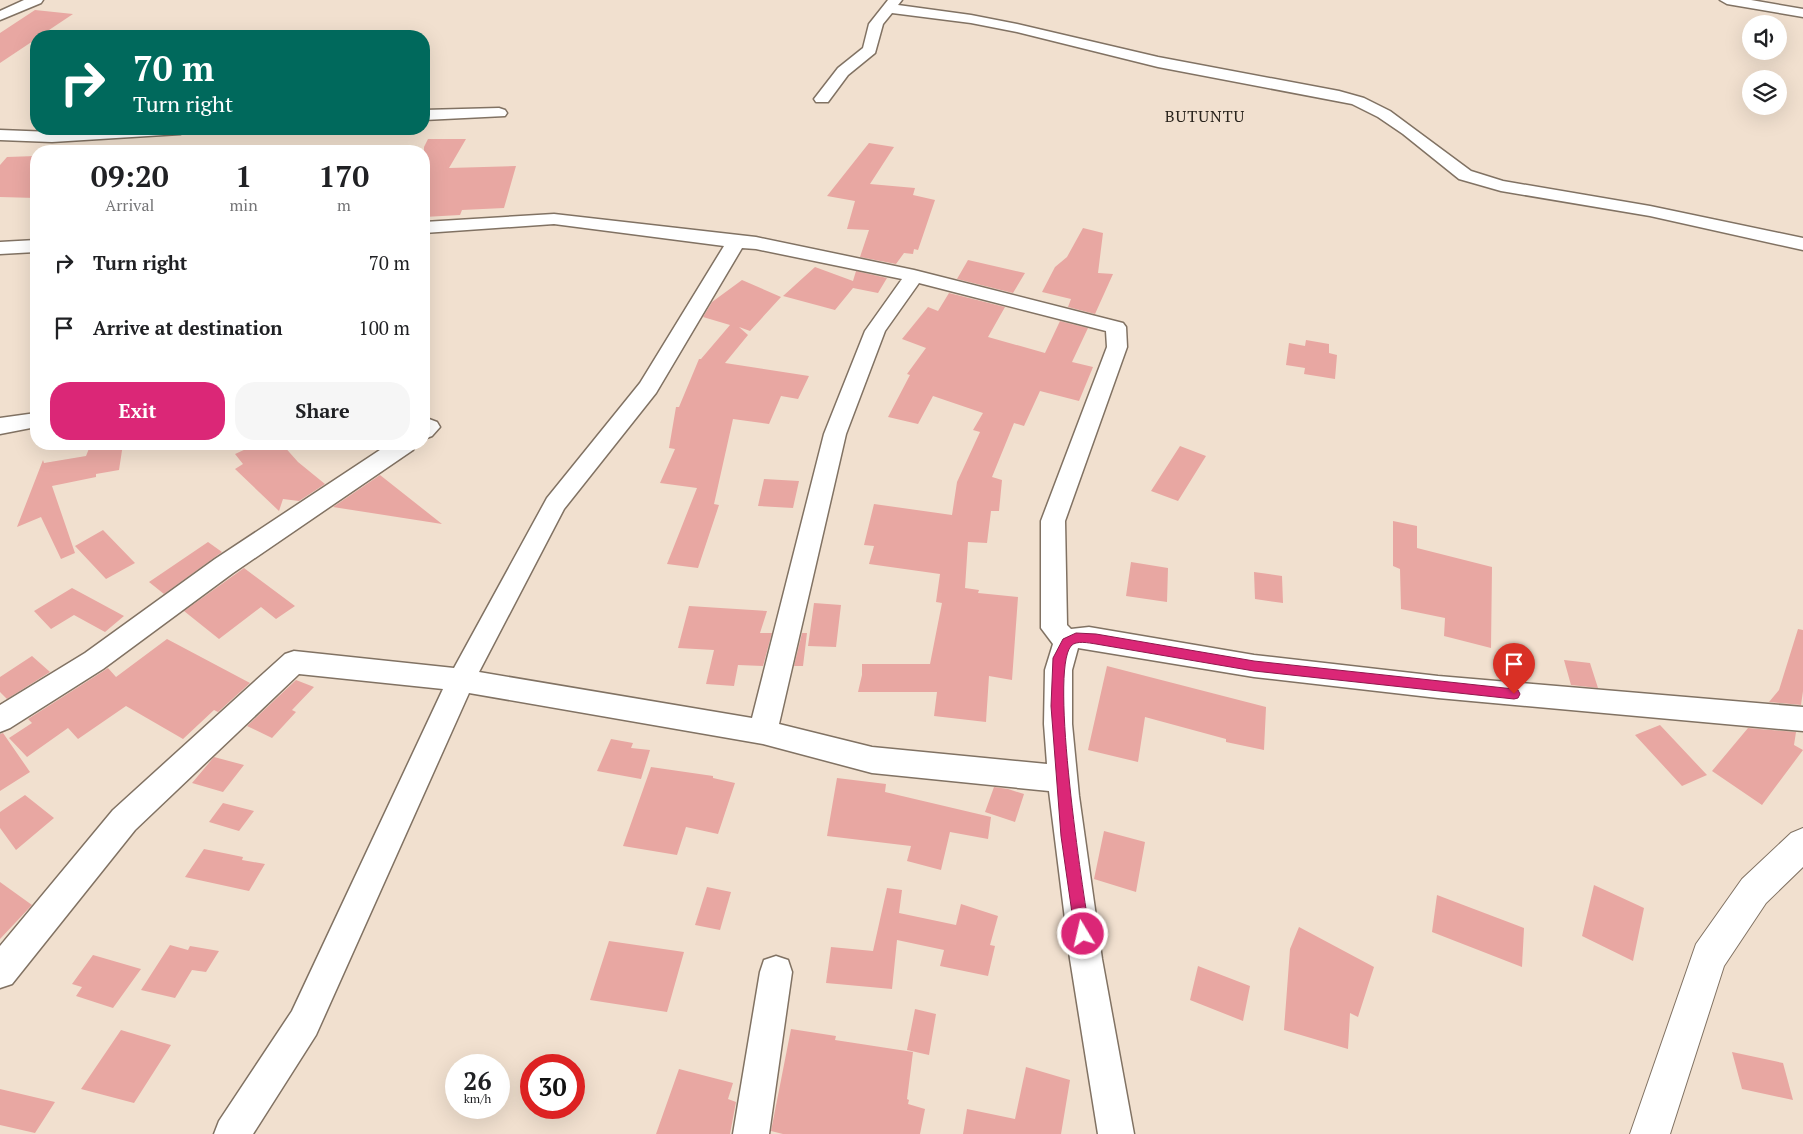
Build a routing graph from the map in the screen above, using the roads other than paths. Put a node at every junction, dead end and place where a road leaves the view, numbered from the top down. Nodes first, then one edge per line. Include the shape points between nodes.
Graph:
1 (36, 0) edge
2 (1727, 0) edge
3 (892, 4) edge
4 (1803, 13) edge
5 (0, 16) edge
6 (822, 99) dead end
7 (499, 113) dead end
8 (430, 115) edge
9 (0, 135) edge
10 (84, 135) edge
11 (430, 228) edge
12 (736, 242) junction
13 (1803, 244) edge
14 (30, 246) edge
15 (0, 248) edge
16 (914, 276) junction
17 (30, 421) edge
18 (0, 426) edge
19 (396, 450) edge
20 (1067, 642) junction
21 (461, 680) junction
22 (1803, 719) edge
23 (0, 720) edge
24 (763, 732) junction
25 (1063, 779) junction
26 (1803, 844) edge
27 (0, 972) edge
28 (776, 972) dead end
29 (232, 1134) edge
30 (751, 1134) edge
31 (1116, 1134) edge
32 (1650, 1134) edge

1 - 5 street
2 - 4 street
3 - 6 street via 876,24 870,50 832,82
3 - 13 street via 1158,62 1358,101 1384,114 1465,175 1501,186 1650,211
7 - 8 street
9 - 10 street
11 - 12 street via 554,219
12 - 16 street via 756,243
12 - 21 street via 648,388 555,504
14 - 15 street
16 - 20 street via 1116,327 1117,348 1053,521 1054,628
16 - 24 street via 875,331 835,434
17 - 18 street
19 - 23 street via 224,566 94,661
20 - 22 street via 1076,638 1096,639 1254,666 1438,687
20 - 25 street via 1059,658 1058,706
21 - 24 street
21 - 27 street via 294,662 124,820
21 - 29 street via 304,1023
24 - 25 street via 872,760
25 - 31 street via 1068,836
26 - 32 street via 1754,891 1709,956
28 - 30 street

